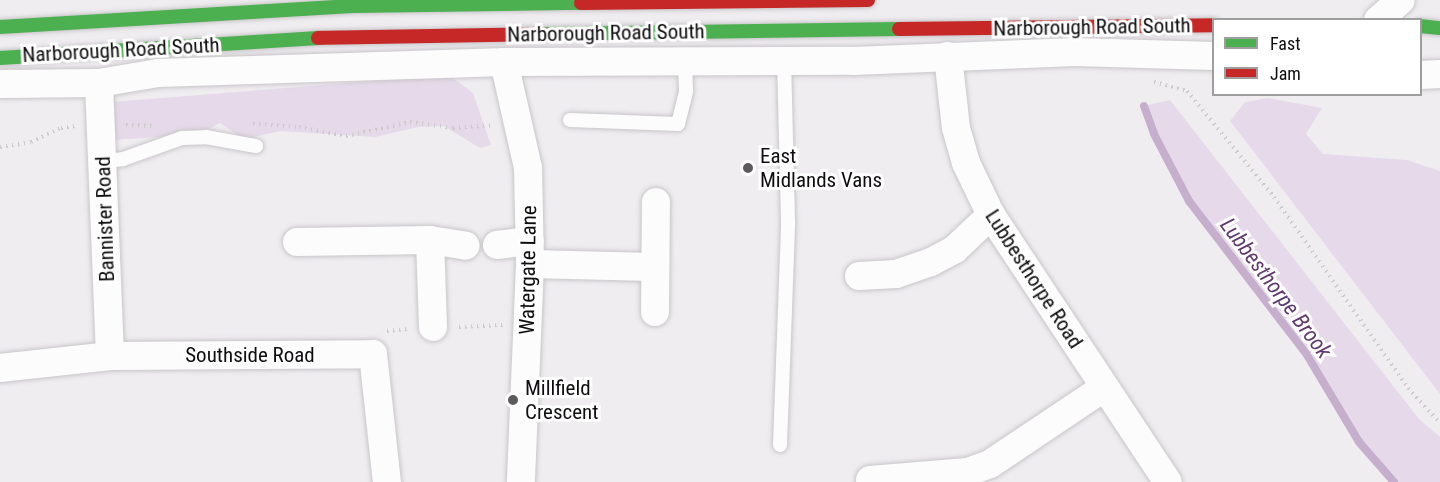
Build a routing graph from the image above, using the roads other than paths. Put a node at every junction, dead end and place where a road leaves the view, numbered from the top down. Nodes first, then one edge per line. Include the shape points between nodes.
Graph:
1 (868, 0) edge
2 (1401, 0) edge
3 (1380, 18) edge
4 (1212, 25) edge
5 (1422, 26) edge
6 (0, 27) edge
7 (1440, 28) edge
8 (948, 57) junction
9 (1212, 57) edge
10 (0, 58) edge
11 (1176, 58) junction
12 (685, 59) junction
13 (784, 60) junction
14 (504, 62) junction
15 (1212, 66) edge
16 (1440, 74) edge
17 (1422, 75) edge
18 (99, 82) junction
19 (0, 84) edge
20 (570, 120) dead end
21 (256, 146) dead end
22 (102, 161) junction
23 (656, 202) dead end
24 (991, 215) junction
25 (430, 240) junction
26 (297, 242) dead end
27 (498, 245) dead end
28 (466, 246) dead end
29 (530, 253) junction
30 (653, 267) junction
31 (859, 276) dead end
32 (655, 312) dead end
33 (433, 327) dead end
34 (110, 356) junction
35 (0, 368) edge
36 (1105, 387) junction
37 (780, 445) dead end
38 (870, 480) dead end
39 (387, 482) edge
40 (521, 482) edge
41 (1168, 482) edge

1 - 6 main road, Narborough Road South via 352,6
2 - 3 street
4 - 10 main road, Narborough Road South via 348,36
5 - 7 main road
8 - 11 street, Narborough Road South via 1075,52
8 - 13 street, Narborough Road South
8 - 24 street, Lubbesthorpe Road via 956,128 966,163
9 - 11 street, Narborough Road South
11 - 15 street, Narborough Road South
12 - 13 street, Narborough Road South
12 - 14 street, Narborough Road South
12 - 20 lane via 686,91 678,124
13 - 37 lane via 788,222
14 - 18 street, Narborough Road South via 158,73
14 - 29 street, Watergate Lane via 528,168
16 - 17 street
18 - 19 street, Narborough Road South
18 - 22 street, Bannister Road
21 - 22 lane via 206,137 182,138 123,159
22 - 34 street, Bannister Road
23 - 30 street
24 - 31 street via 955,249 931,262 896,274
24 - 36 street, Lubbesthorpe Road
25 - 26 street
25 - 28 street
25 - 33 street
27 - 29 street
29 - 30 street
29 - 40 street, Watergate Lane
30 - 32 street
34 - 35 street, Southside Road
34 - 39 street, Southside Road via 373,354
36 - 38 street via 990,464 968,472
36 - 41 street, Lubbesthorpe Road

